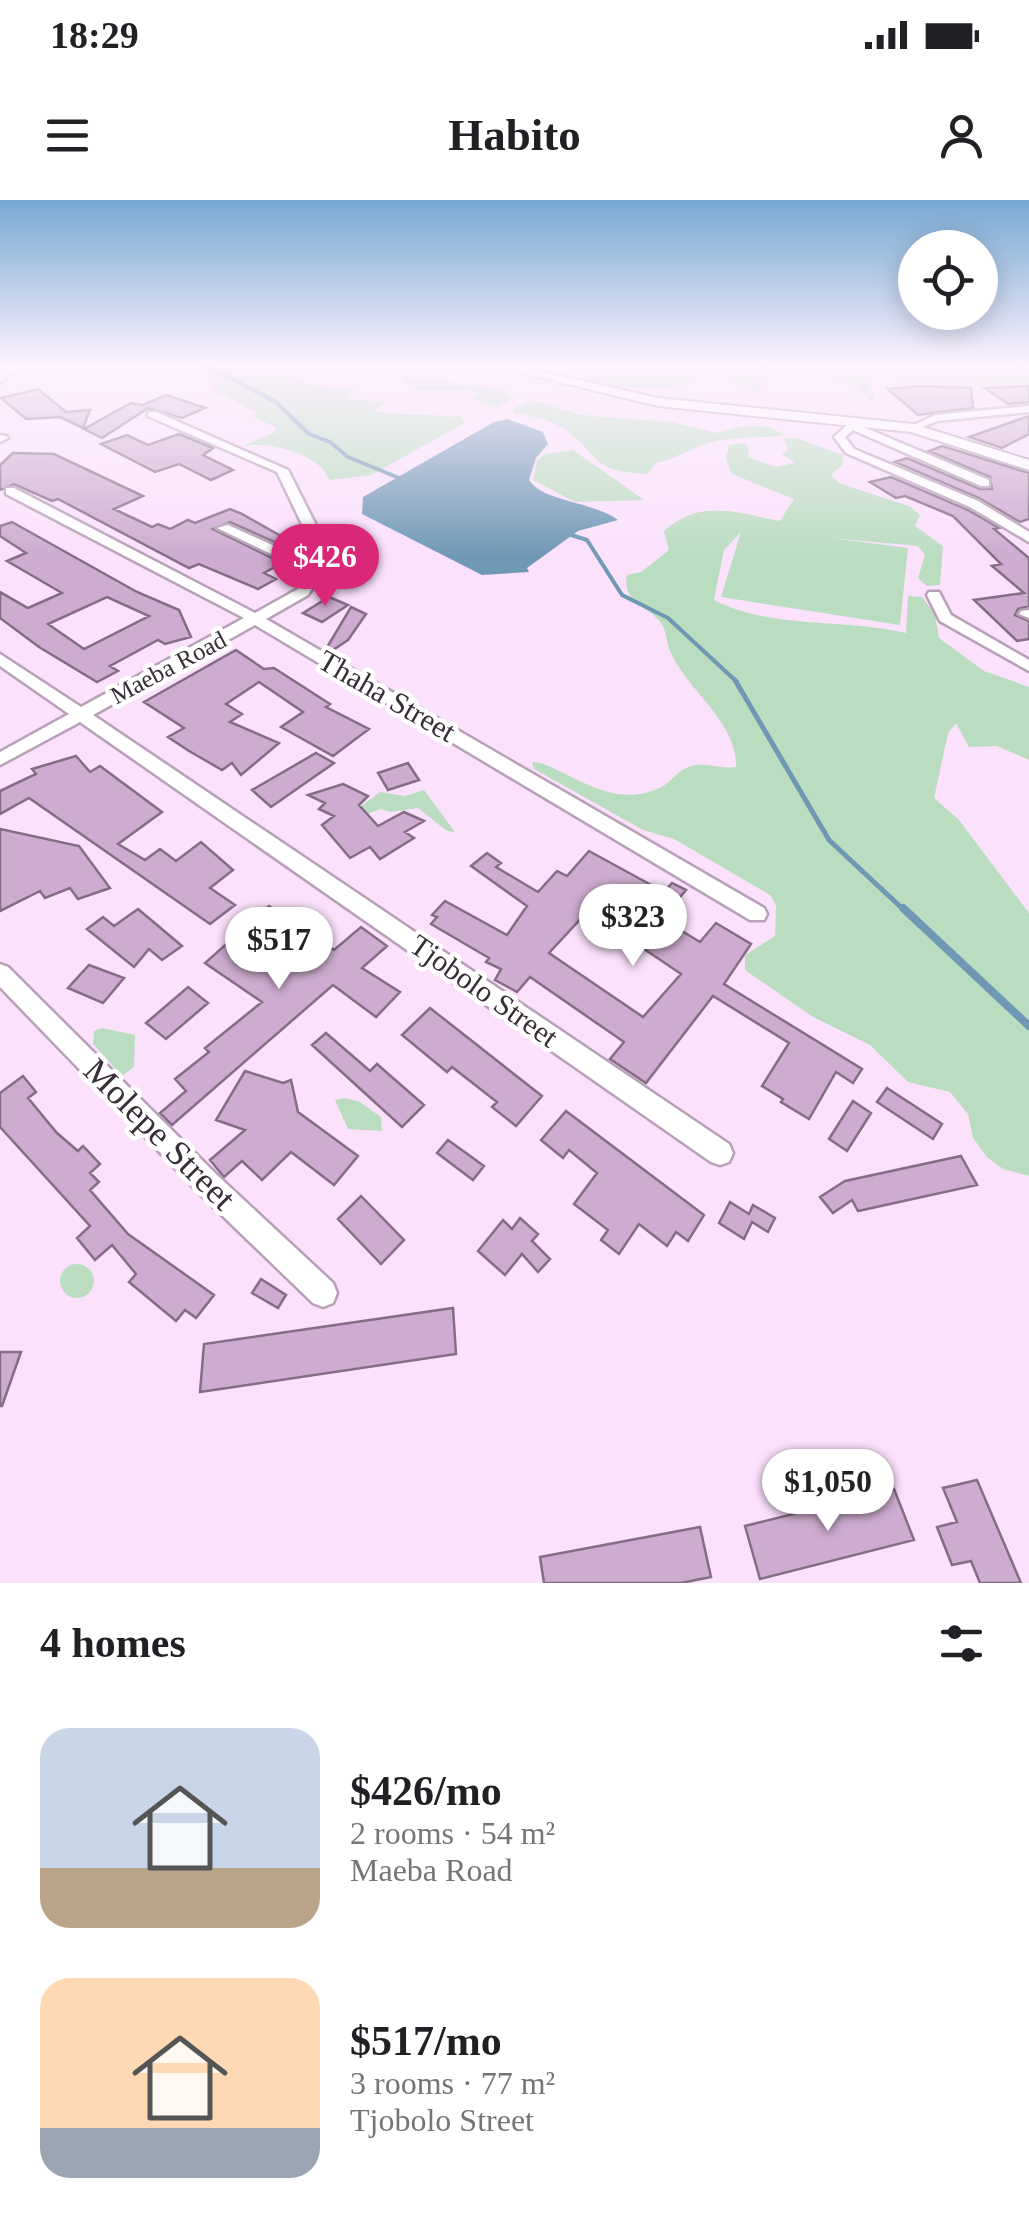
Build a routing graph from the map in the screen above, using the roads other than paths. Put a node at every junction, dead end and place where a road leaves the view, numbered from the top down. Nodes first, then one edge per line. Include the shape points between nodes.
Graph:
1 (188, 430) edge
2 (845, 430) edge
3 (863, 430) edge
4 (919, 430) edge
5 (1029, 465) edge
6 (985, 483) dead end
7 (10, 492) dead end
8 (223, 528) dead end
9 (1029, 538) edge
10 (317, 570) junction
11 (934, 595) dead end
12 (256, 619) junction
13 (0, 659) edge
14 (1029, 666) edge
15 (79, 714) junction
16 (0, 759) edge
17 (758, 914) dead end
18 (0, 972) edge
19 (720, 1153) dead end
20 (323, 1293) dead end

1 - 10 street via 282,470 317,541
2 - 9 street via 839,437 850,451 974,504
3 - 6 street
4 - 5 main road
7 - 12 street, Thaha Street
8 - 10 street
10 - 12 street, Maeba Road via 302,592
11 - 14 street via 945,618
12 - 15 street, Maeba Road
12 - 17 street, Thaha Street
13 - 15 street, Tjobolo Street
15 - 16 street, Maeba Road
15 - 19 street, Tjobolo Street
18 - 20 street, Molepe Street

